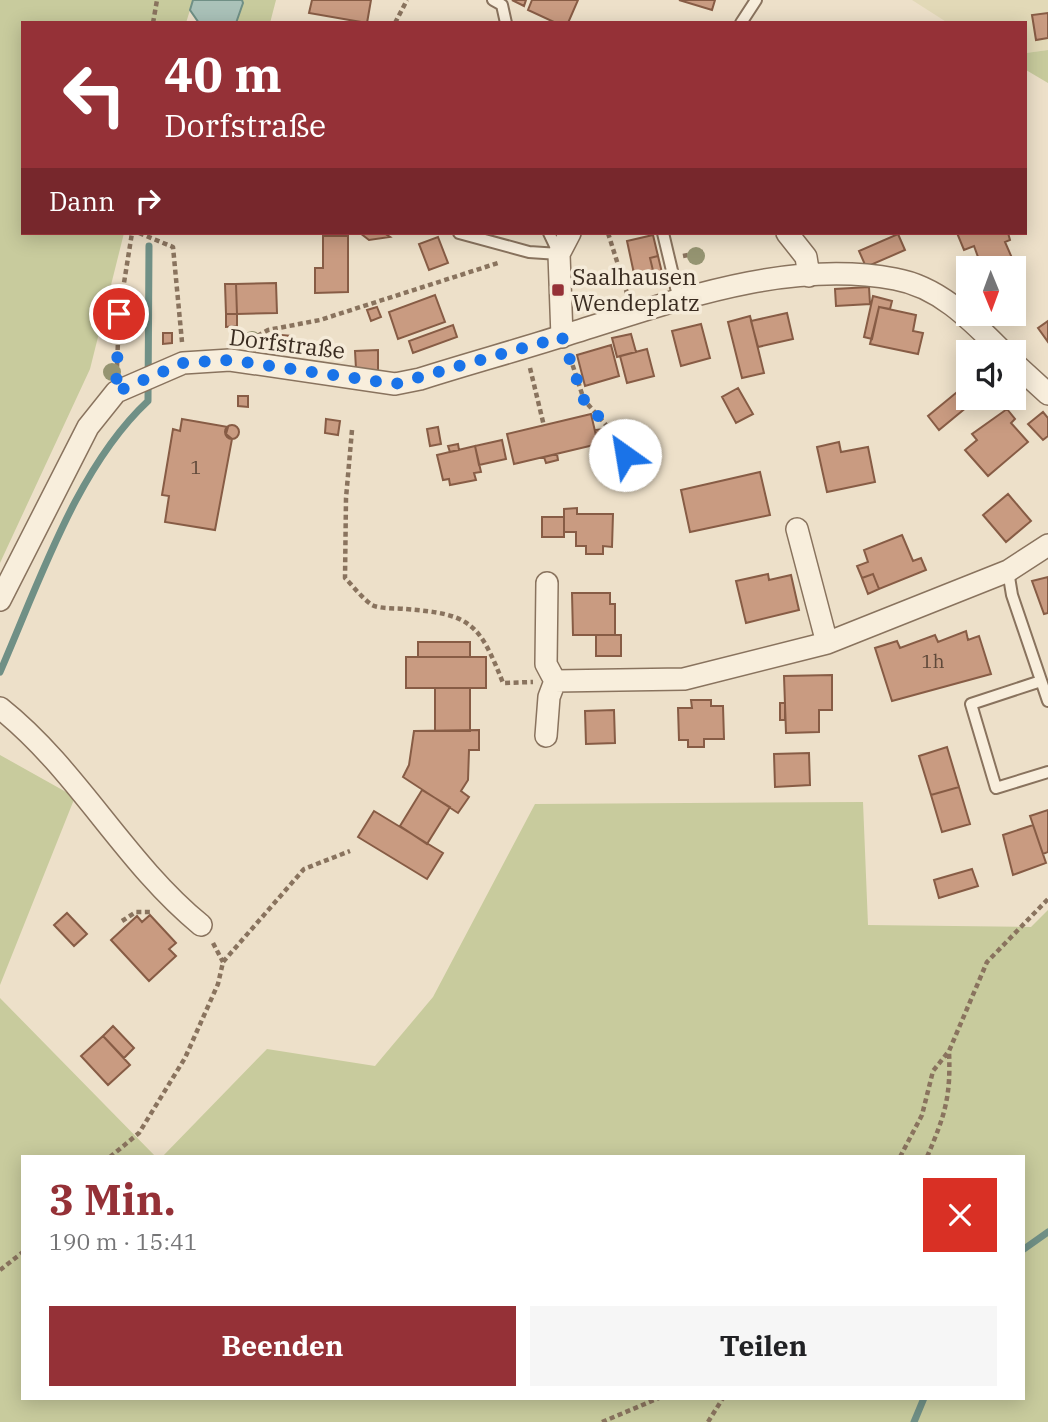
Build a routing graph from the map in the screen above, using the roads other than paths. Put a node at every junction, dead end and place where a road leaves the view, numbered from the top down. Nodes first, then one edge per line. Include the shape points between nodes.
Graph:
1 (493, 0) edge
2 (755, 0) edge
3 (506, 21) edge
4 (742, 21) edge
5 (466, 235) edge
6 (550, 235) edge
7 (569, 235) edge
8 (663, 235) edge
9 (789, 235) edge
10 (559, 254) junction
11 (809, 276) junction
12 (679, 300) junction
13 (562, 337) junction
14 (990, 340) edge
15 (1026, 374) edge
16 (1048, 394) edge
17 (797, 529) dead end
18 (1048, 545) edge
19 (1008, 571) junction
20 (547, 583) dead end
21 (0, 600) edge
22 (827, 643) junction
23 (555, 681) junction
24 (1041, 681) junction
25 (1048, 701) edge
26 (0, 708) edge
27 (546, 736) dead end
28 (1048, 772) edge
29 (201, 925) dead end

1 - 3 lane via 502,5
2 - 4 lane
5 - 10 lane via 529,252
6 - 10 lane
7 - 10 street
8 - 12 lane
9 - 11 street via 806,257
10 - 13 street
11 - 12 street, Dorfstraße
11 - 14 street, Dorfstraße via 896,279 944,297
12 - 13 street, Dorfstraße
13 - 21 street, Dorfstraße via 395,384 230,360 183,363 162,370 121,390 89,427
15 - 16 street
17 - 22 street
18 - 19 street
19 - 22 street
19 - 24 lane
20 - 23 street via 546,664
22 - 23 street via 684,679
23 - 27 street
24 - 25 lane
24 - 28 lane via 971,704 996,788
26 - 29 street via 33,734 132,855

